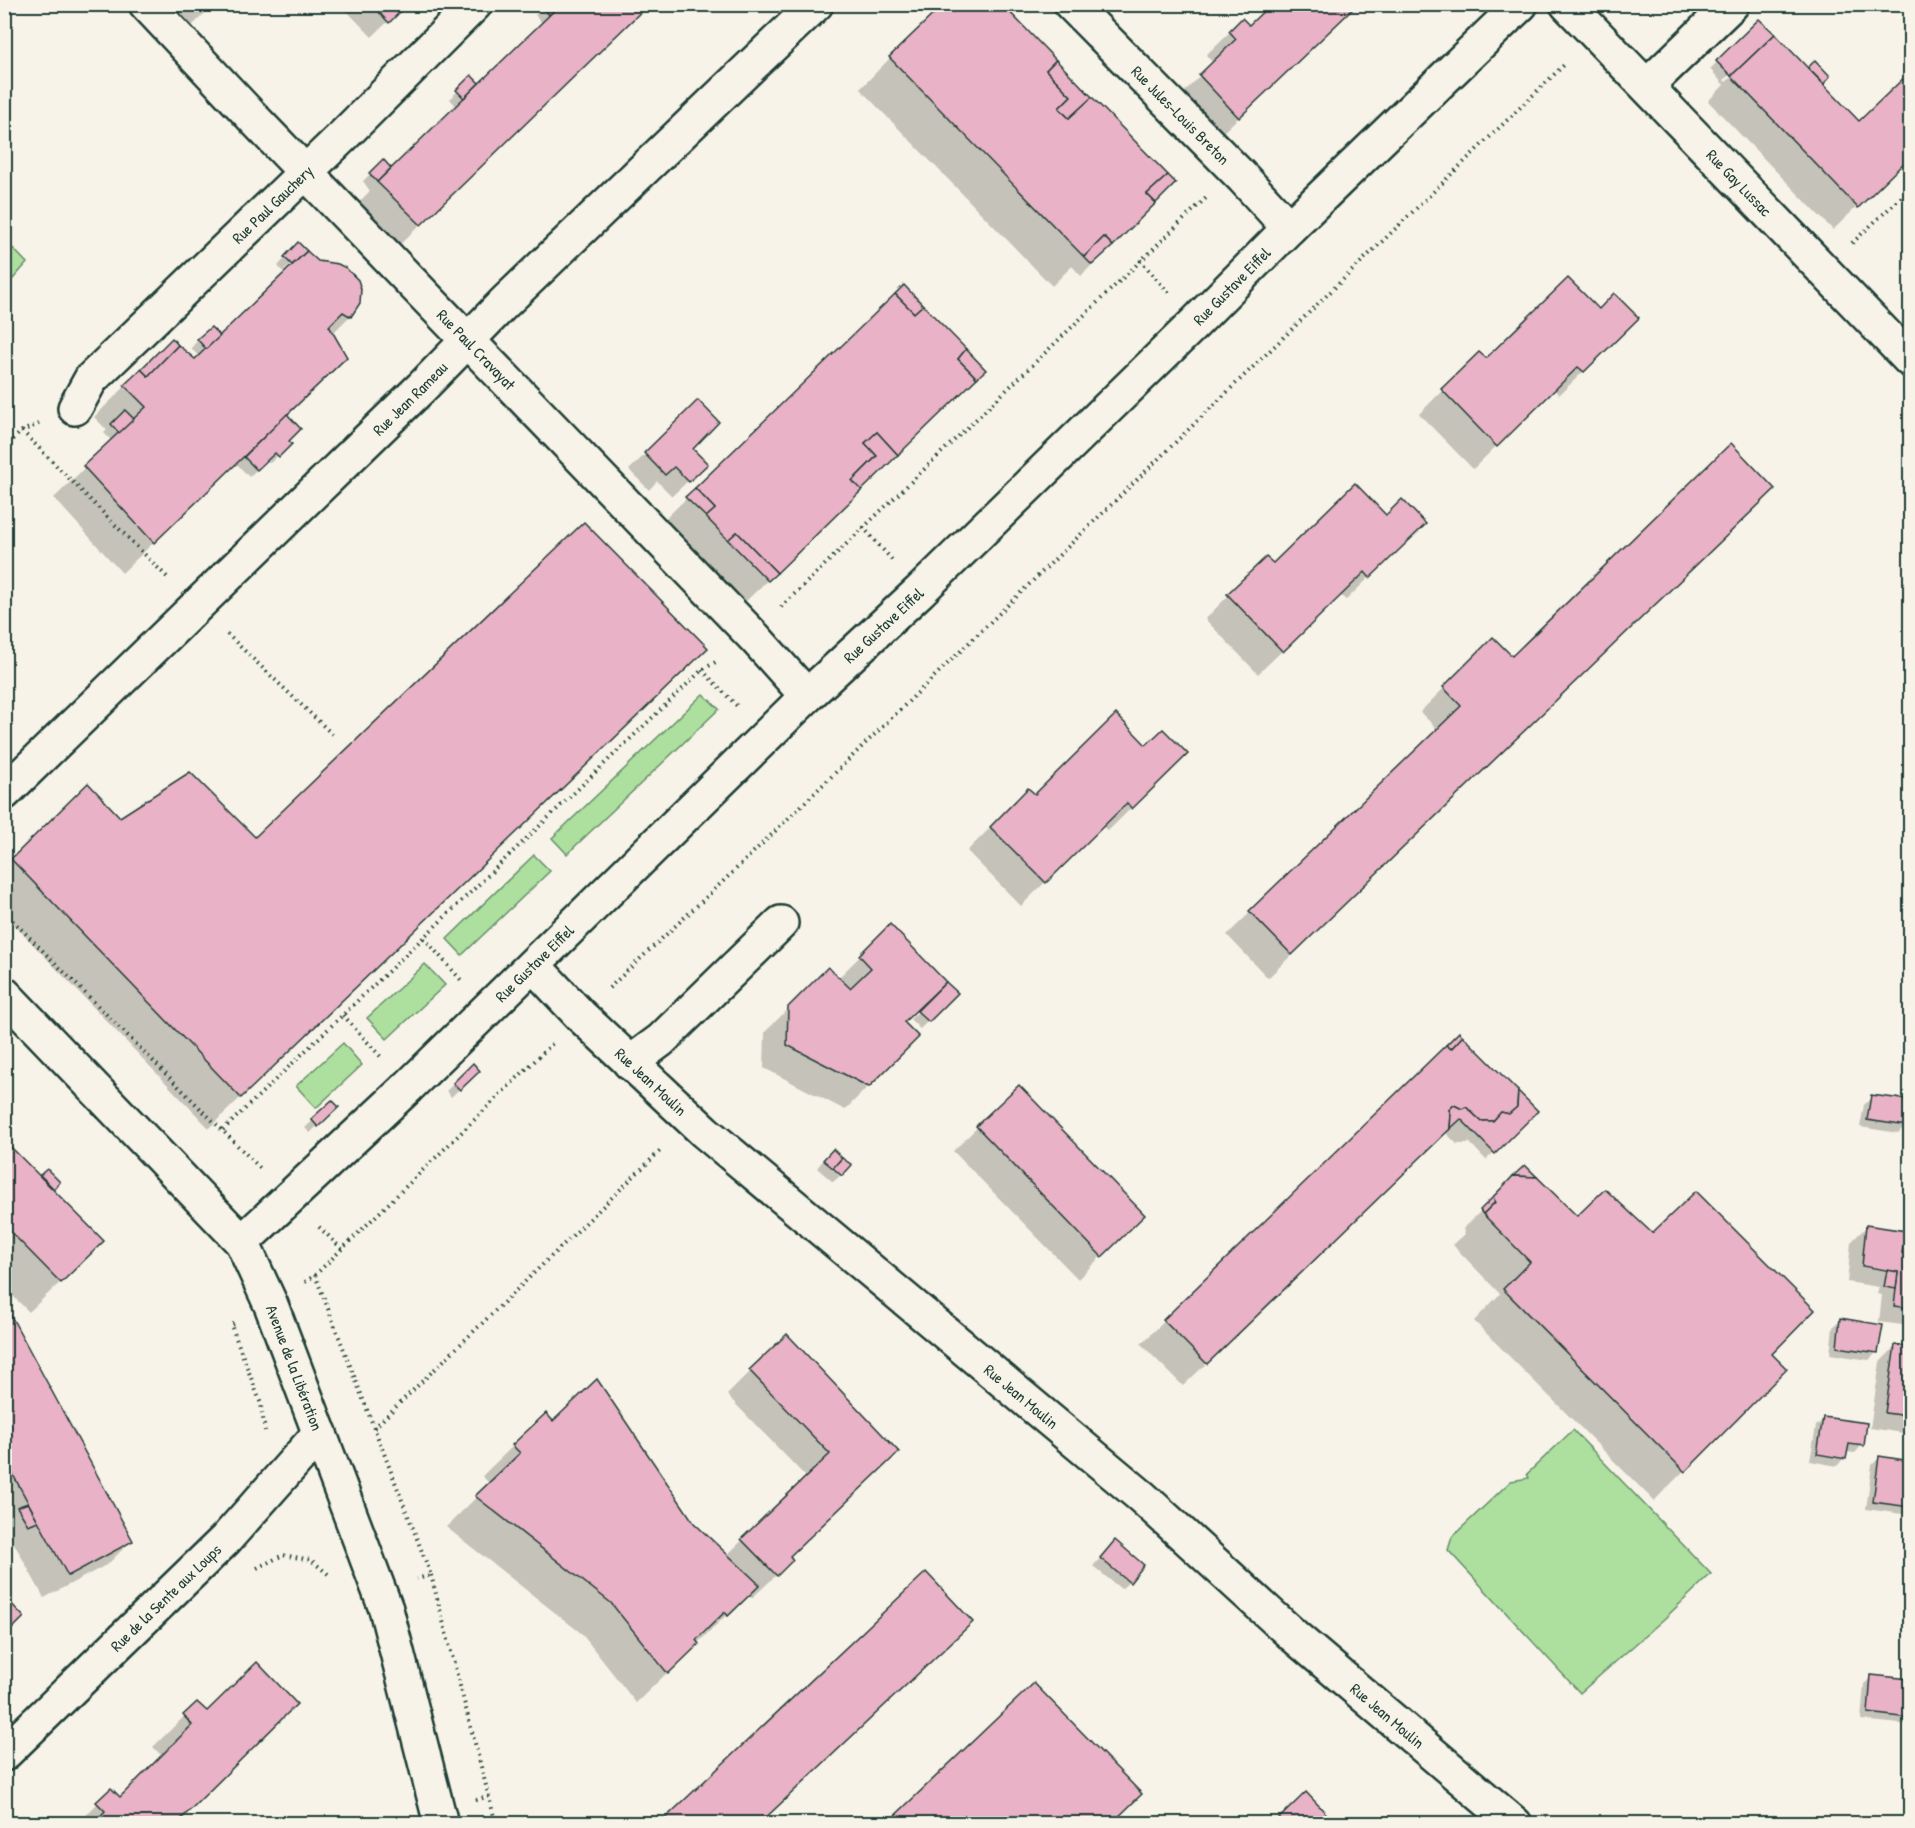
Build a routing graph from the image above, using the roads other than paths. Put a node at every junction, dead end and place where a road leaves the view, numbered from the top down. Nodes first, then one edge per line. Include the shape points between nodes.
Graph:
1 (146, 4) edge
2 (475, 4) edge
3 (816, 4) edge
4 (1071, 4) edge
5 (1521, 4) edge
6 (1567, 4) edge
7 (1732, 4) edge
8 (1647, 86) junction
9 (305, 172) junction
10 (1289, 228) junction
11 (468, 341) junction
12 (1911, 360) edge
13 (75, 408) dead end
14 (807, 696) junction
15 (4, 793) edge
16 (781, 923) dead end
17 (534, 965) junction
18 (4, 994) edge
19 (630, 1063) junction
20 (242, 1242) junction
21 (320, 1433) junction
22 (4, 1754) edge
23 (441, 1824) edge
24 (1515, 1824) edge

1 - 9 street, Rue Paul Cravayat
2 - 9 street, Rue Paul Gauchery
3 - 11 street, Rue Jean Rameau
4 - 10 street, Rue Jules-Louis Breton
5 - 10 street, Rue Gustave Eiffel
6 - 8 street, Rue Gay Lussac
7 - 8 street
8 - 12 street, Rue Gay Lussac
9 - 11 street, Rue Paul Cravayat
9 - 13 street, Rue Paul Gauchery via 91,379
10 - 14 street, Rue Gustave Eiffel via 928,583
11 - 14 street, Rue Paul Cravayat
11 - 15 street, Rue Jean Rameau
14 - 17 street, Rue Gustave Eiffel
16 - 19 street via 660,1040
17 - 19 street, Rue Jean Moulin
17 - 20 street, Rue Gustave Eiffel
18 - 20 street, Avenue de la Libération
19 - 24 street, Rue Jean Moulin via 1142,1497 1294,1636
20 - 21 street, Avenue de la Libération via 271,1305
21 - 22 street, Rue de la Sente aux Loups via 226,1539
21 - 23 street, Avenue de la Libération via 386,1609

